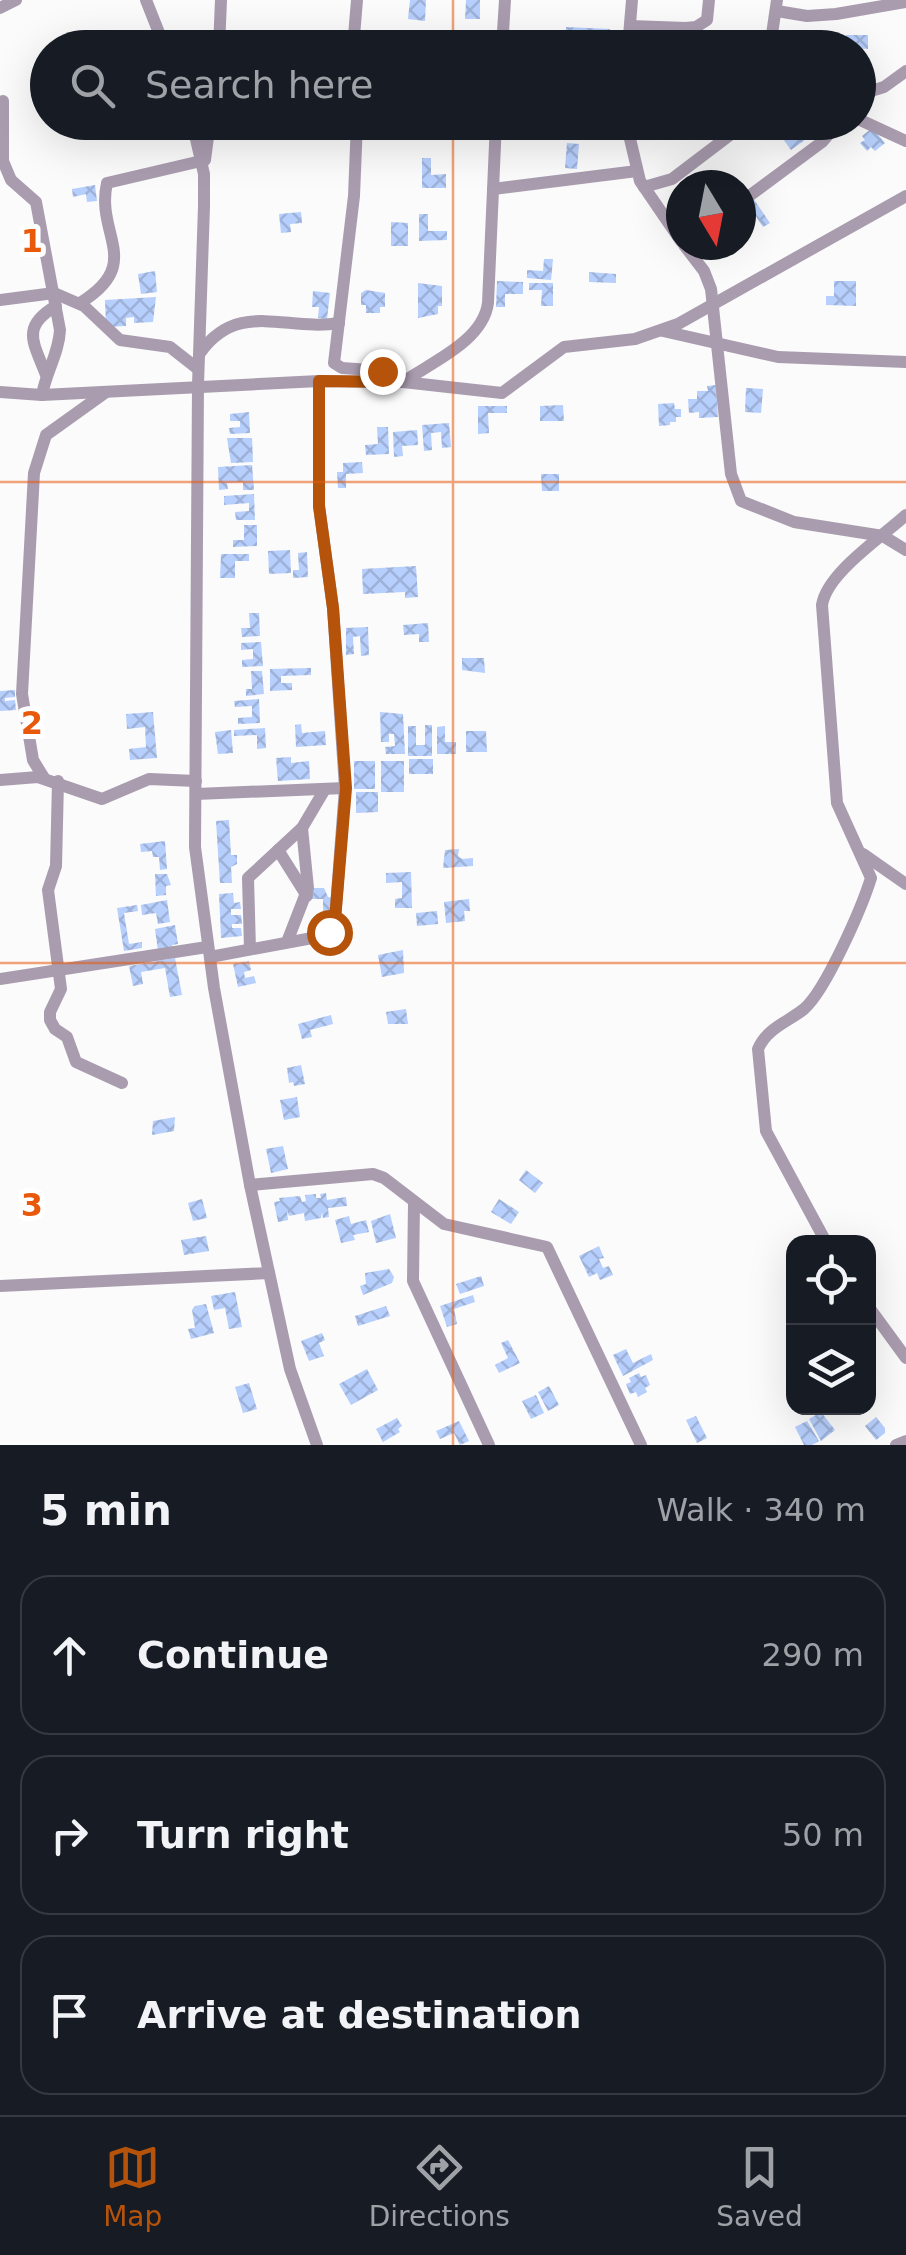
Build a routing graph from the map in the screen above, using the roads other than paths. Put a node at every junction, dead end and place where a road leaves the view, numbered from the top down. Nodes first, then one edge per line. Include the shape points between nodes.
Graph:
1 (16, 0) edge
2 (146, 0) edge
3 (221, 0) edge
4 (357, 0) edge
5 (504, 0) edge
6 (632, 0) edge
7 (709, 0) edge
8 (906, 2) edge
9 (777, 6) edge
10 (0, 8) edge
11 (630, 26) junction
12 (158, 30) edge
13 (219, 30) edge
14 (354, 30) edge
15 (503, 30) edge
16 (630, 30) edge
17 (906, 72) edge
18 (876, 89) edge
19 (4, 101) dead end
20 (876, 127) edge
21 (196, 140) edge
22 (207, 140) edge
23 (356, 140) edge
24 (495, 140) edge
25 (630, 140) edge
26 (723, 140) edge
27 (824, 140) edge
28 (906, 141) edge
29 (202, 168) junction
30 (637, 171) junction
31 (644, 187) junction
32 (493, 189) junction
33 (756, 191) edge
34 (906, 196) edge
35 (666, 219) edge
36 (695, 260) edge
37 (0, 300) edge
38 (55, 300) junction
39 (80, 303) junction
40 (714, 305) junction
41 (340, 323) junction
42 (663, 331) junction
43 (718, 344) junction
44 (199, 354) junction
45 (906, 362) edge
46 (198, 369) junction
47 (46, 375) junction
48 (319, 381) junction
49 (398, 382) junction
50 (198, 385) junction
51 (108, 391) junction
52 (0, 392) edge
53 (42, 395) junction
54 (906, 516) edge
55 (882, 536) junction
56 (906, 550) edge
57 (0, 780) edge
58 (51, 780) junction
59 (196, 788) junction
60 (346, 788) junction
61 (326, 789) junction
62 (302, 828) junction
63 (278, 850) junction
64 (858, 850) junction
65 (906, 884) edge
66 (307, 896) junction
67 (287, 942) junction
68 (250, 948) junction
69 (208, 952) junction
70 (58, 971) junction
71 (0, 979) edge
72 (122, 1083) dead end
73 (250, 1185) junction
74 (414, 1202) junction
75 (822, 1235) edge
76 (270, 1273) junction
77 (0, 1286) edge
78 (876, 1317) edge
79 (906, 1358) edge
80 (906, 1441) edge
81 (317, 1445) edge
82 (489, 1445) edge
83 (641, 1445) edge
84 (896, 1445) edge

1 - 10 street
2 - 12 street
3 - 13 street
4 - 14 street
5 - 15 street
6 - 11 street
7 - 11 street via 707,20 696,27
8 - 9 street via 806,16
11 - 16 street
17 - 18 street
19 - 38 street via 6,172 36,202
20 - 28 street
21 - 29 street
22 - 29 street
23 - 41 street
24 - 32 street
25 - 30 street
26 - 31 street via 672,178
27 - 33 street
29 - 39 street via 107,183 113,268 104,286
29 - 44 street
30 - 31 street
30 - 32 street
31 - 35 street
32 - 49 street via 485,319
34 - 40 street
36 - 40 street via 709,280
37 - 38 street
38 - 39 street
38 - 47 street via 59,343
38 - 47 street via 32,329
39 - 46 street via 120,340 170,347
40 - 42 street
40 - 43 street
41 - 44 street via 236,324 220,330
41 - 49 street via 336,366 378,370
42 - 43 street
42 - 49 street via 564,347 502,394
43 - 45 street via 778,357
43 - 55 street via 740,501 794,522
44 - 46 street
46 - 50 street
47 - 53 street
48 - 49 street
48 - 50 street
48 - 60 street via 319,506
50 - 51 street
50 - 59 street
51 - 53 street
51 - 58 street via 46,435 34,473 22,694 33,760
52 - 53 street
54 - 55 street
55 - 56 street
55 - 64 street via 836,576 822,606 838,802
57 - 58 street
58 - 59 street via 102,799 148,779
58 - 70 street via 56,866 48,890
59 - 61 street
59 - 69 street via 195,847
60 - 61 street
60 - 67 street via 333,928
61 - 62 street
62 - 63 street
62 - 66 street
63 - 66 street
63 - 68 street via 248,878
64 - 65 street
64 - 75 street via 871,878 827,976 808,1004 758,1049 766,1131
66 - 67 street
67 - 68 street
68 - 69 street
69 - 70 street
69 - 73 street
70 - 71 street
70 - 72 street via 52,1025 67,1036 76,1062
73 - 74 street via 372,1174
73 - 76 street
74 - 82 street via 413,1281
74 - 83 street via 448,1226 550,1250
76 - 77 street
76 - 81 street via 290,1369
78 - 79 street
80 - 84 street

